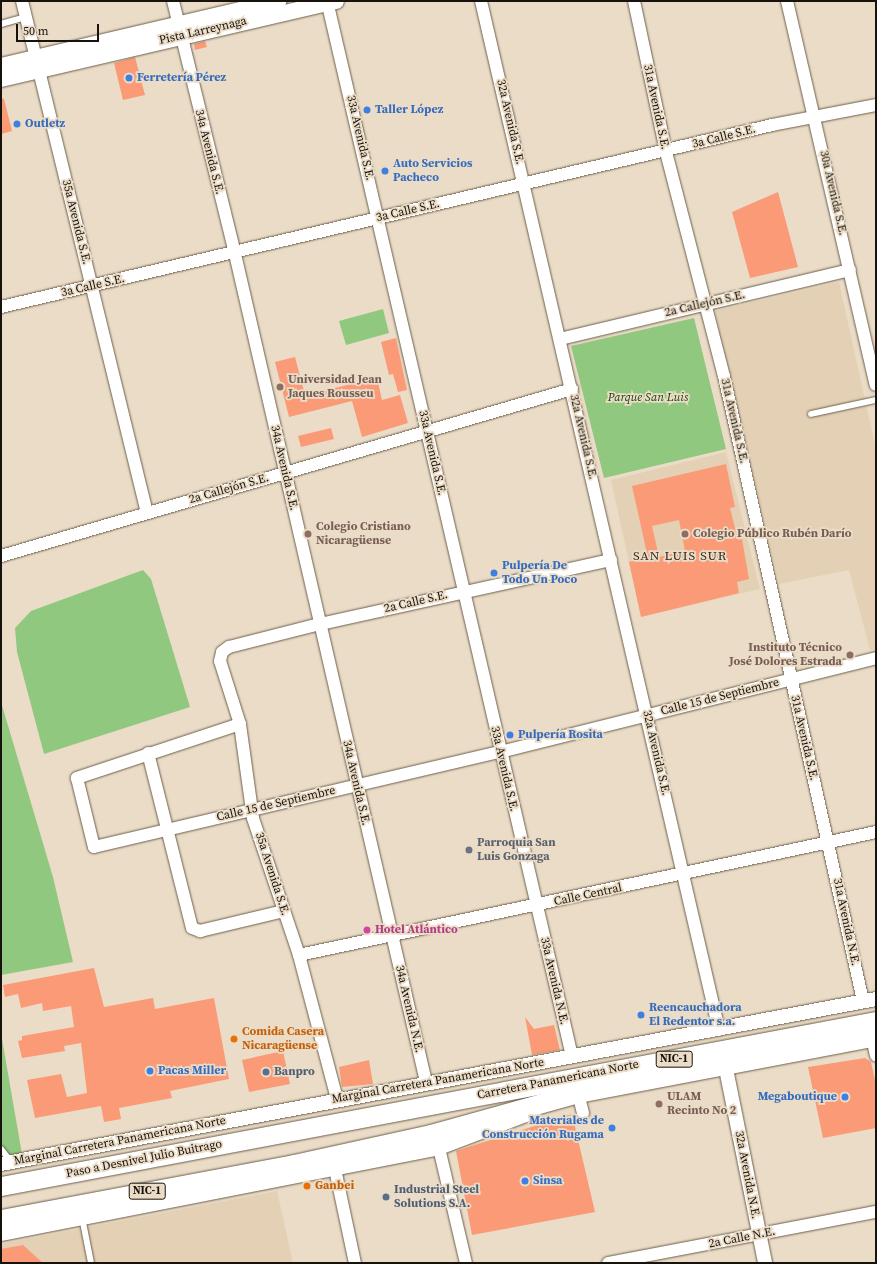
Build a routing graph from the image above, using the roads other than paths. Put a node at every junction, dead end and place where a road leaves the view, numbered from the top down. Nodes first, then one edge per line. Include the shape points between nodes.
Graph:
1 (22, 1) edge
2 (173, 1) edge
3 (279, 1) edge
4 (481, 1) edge
5 (634, 1) edge
6 (787, 1) edge
7 (330, 2) edge
8 (26, 17) junction
9 (1, 24) edge
10 (179, 30) junction
11 (37, 64) junction
12 (1, 66) edge
13 (1, 78) edge
14 (876, 105) edge
15 (816, 115) junction
16 (666, 152) junction
17 (525, 185) junction
18 (379, 218) junction
19 (235, 254) junction
20 (850, 270) junction
21 (91, 287) junction
22 (705, 304) junction
23 (1, 307) edge
24 (560, 339) junction
25 (876, 385) edge
26 (572, 389) junction
27 (876, 400) edge
28 (811, 414) dead end
29 (427, 431) junction
30 (285, 473) junction
31 (147, 513) junction
32 (1, 556) edge
33 (611, 560) junction
34 (463, 592) junction
35 (320, 624) junction
36 (222, 652) joint
37 (876, 658) edge
38 (790, 679) junction
39 (647, 715) junction
40 (240, 724) junction
41 (500, 752) junction
42 (148, 753) junction
43 (357, 785) junction
44 (252, 809) junction
45 (167, 830) junction
46 (876, 832) edge
47 (829, 843) junction
48 (685, 873) junction
49 (536, 906) junction
50 (284, 911) junction
51 (391, 935) junction
52 (299, 955) junction
53 (870, 1000) edge
54 (753, 1023) junction
55 (720, 1030) junction
56 (875, 1032) edge
57 (813, 1033) junction
58 (572, 1056) junction
59 (876, 1056) edge
60 (725, 1064) junction
61 (426, 1082) junction
62 (578, 1093) junction
63 (337, 1099) junction
64 (583, 1114) dead end
65 (287, 1131) joint
66 (439, 1148) junction
67 (1, 1149) edge
68 (6, 1163) edge
69 (335, 1169) junction
70 (1, 1186) edge
71 (876, 1212) edge
72 (82, 1218) junction
73 (1, 1219) edge
74 (1, 1234) edge
75 (760, 1234) junction
76 (92, 1263) edge
77 (355, 1263) edge
78 (466, 1263) edge
79 (613, 1263) edge
80 (765, 1263) edge

1 - 8 street, 35a Avenida S.E.
2 - 10 street, 34a Avenida S.E.
3 - 10 main road, Pista Larreynaga
4 - 17 street, 32a Avenida S.E.
5 - 16 street, 31a Avenida S.E.
6 - 15 street, 30a Avenida S.E.
7 - 10 main road, Pista Larreynaga
7 - 18 street, 33a Avenida S.E.
8 - 9 lane
8 - 11 street, 35a Avenida S.E.
10 - 11 main road, Pista Larreynaga
10 - 19 street, 34a Avenida S.E.
11 - 12 main road, Pista Larreynaga
11 - 13 main road, Pista Larreynaga
11 - 21 street, 35a Avenida S.E.
14 - 15 street, 3a Calle S.E.
15 - 16 street, 3a Calle S.E.
15 - 20 street, 30a Avenida S.E.
16 - 17 street, 3a Calle S.E.
16 - 22 street, 31a Avenida S.E.
17 - 18 street, 3a Calle S.E.
17 - 24 street, 32a Avenida S.E.
18 - 19 street, 3a Calle S.E.
18 - 29 street, 33a Avenida S.E.
19 - 21 street, 3a Calle S.E.
19 - 30 street, 34a Avenida S.E.
20 - 22 street, 2a Callejón S.E.
20 - 25 street, 30a Avenida S.E.
21 - 23 street, 3a Calle S.E.
21 - 31 street, 35a Avenida S.E.
22 - 24 street, 2a Callejón S.E.
22 - 38 street, 31a Avenida S.E. via 726,383
24 - 26 street, 32a Avenida S.E.
26 - 29 street, 2a Callejón S.E.
26 - 33 street, 32a Avenida S.E.
27 - 28 lane
29 - 30 street, 2a Callejón S.E.
29 - 34 street, 33a Avenida S.E.
30 - 31 street, 2a Callejón S.E.
30 - 35 street, 34a Avenida S.E.
31 - 32 street, 2a Callejón S.E.
33 - 34 street, 2a Calle S.E.
33 - 39 street, 32a Avenida S.E.
34 - 35 street, 2a Calle S.E.
34 - 41 street, 33a Avenida S.E.
35 - 36 street, 2a Calle S.E. via 229,647
35 - 43 street, 34a Avenida S.E.
36 - 40 street, 35a Avenida S.E. via 220,661
37 - 38 street, Calle 15 de Septiembre
38 - 39 street, Calle 15 de Septiembre
38 - 47 street, 31a Avenida S.E.
39 - 41 street, Calle 15 de Septiembre
39 - 48 street, 32a Avenida S.E.
40 - 42 street
40 - 44 street, 35a Avenida S.E.
41 - 43 street, Calle 15 de Septiembre
41 - 49 street, 33a Avenida S.E.
42 - 45 street
42 - 45 street, Calle 15 de Septiembre via 77,778 92,845 97,848
43 - 44 street, Calle 15 de Septiembre
43 - 51 street, 34a Avenida S.E.
44 - 45 street, Calle 15 de Septiembre
44 - 50 street, 35a Avenida S.E.
45 - 50 street via 192,928 200,931
46 - 47 street, Calle Central
47 - 48 street, Calle Central
47 - 53 street, 31a Avenida N.E.
48 - 49 street, Calle Central
48 - 55 street
49 - 51 street, Calle Central
49 - 58 street, 33a Avenida N.E.
50 - 52 street, 35a Avenida S.E.
51 - 52 street, Calle Central
51 - 61 street, 34a Avenida N.E.
52 - 63 street, 35a Avenida S.E.
53 - 54 street, Marginal Carretera Panamericana Norte
54 - 55 street, Marginal Carretera Panamericana Norte
54 - 57 street
55 - 58 street, Marginal Carretera Panamericana Norte
56 - 57 highway, Carretera Panamericana Norte / NIC-1
56 - 59 street
56 - 60 highway, Carretera Panamericana Norte / NIC-1
57 - 65 highway, Carretera Panamericana Norte / NIC-1
58 - 61 street, Marginal Carretera Panamericana Norte
60 - 62 highway, Carretera Panamericana Norte / NIC-1
60 - 75 street, 32a Avenida N.E.
61 - 63 street, Marginal Carretera Panamericana Norte
62 - 64 street
62 - 66 street, NIC-1
62 - 73 highway, Carretera Panamericana Norte / NIC-1 via 431,1134 294,1164
63 - 68 street, Marginal Carretera Panamericana Norte
65 - 70 highway, Paso a Desnivel Julio Buitrago / NIC-1
66 - 69 street
66 - 78 street
67 - 68 lane
69 - 72 street
69 - 77 street
71 - 75 street, 2a Calle N.E.
72 - 74 street
72 - 76 lane
75 - 79 street, 2a Calle N.E.
75 - 80 street, 32a Avenida N.E.

